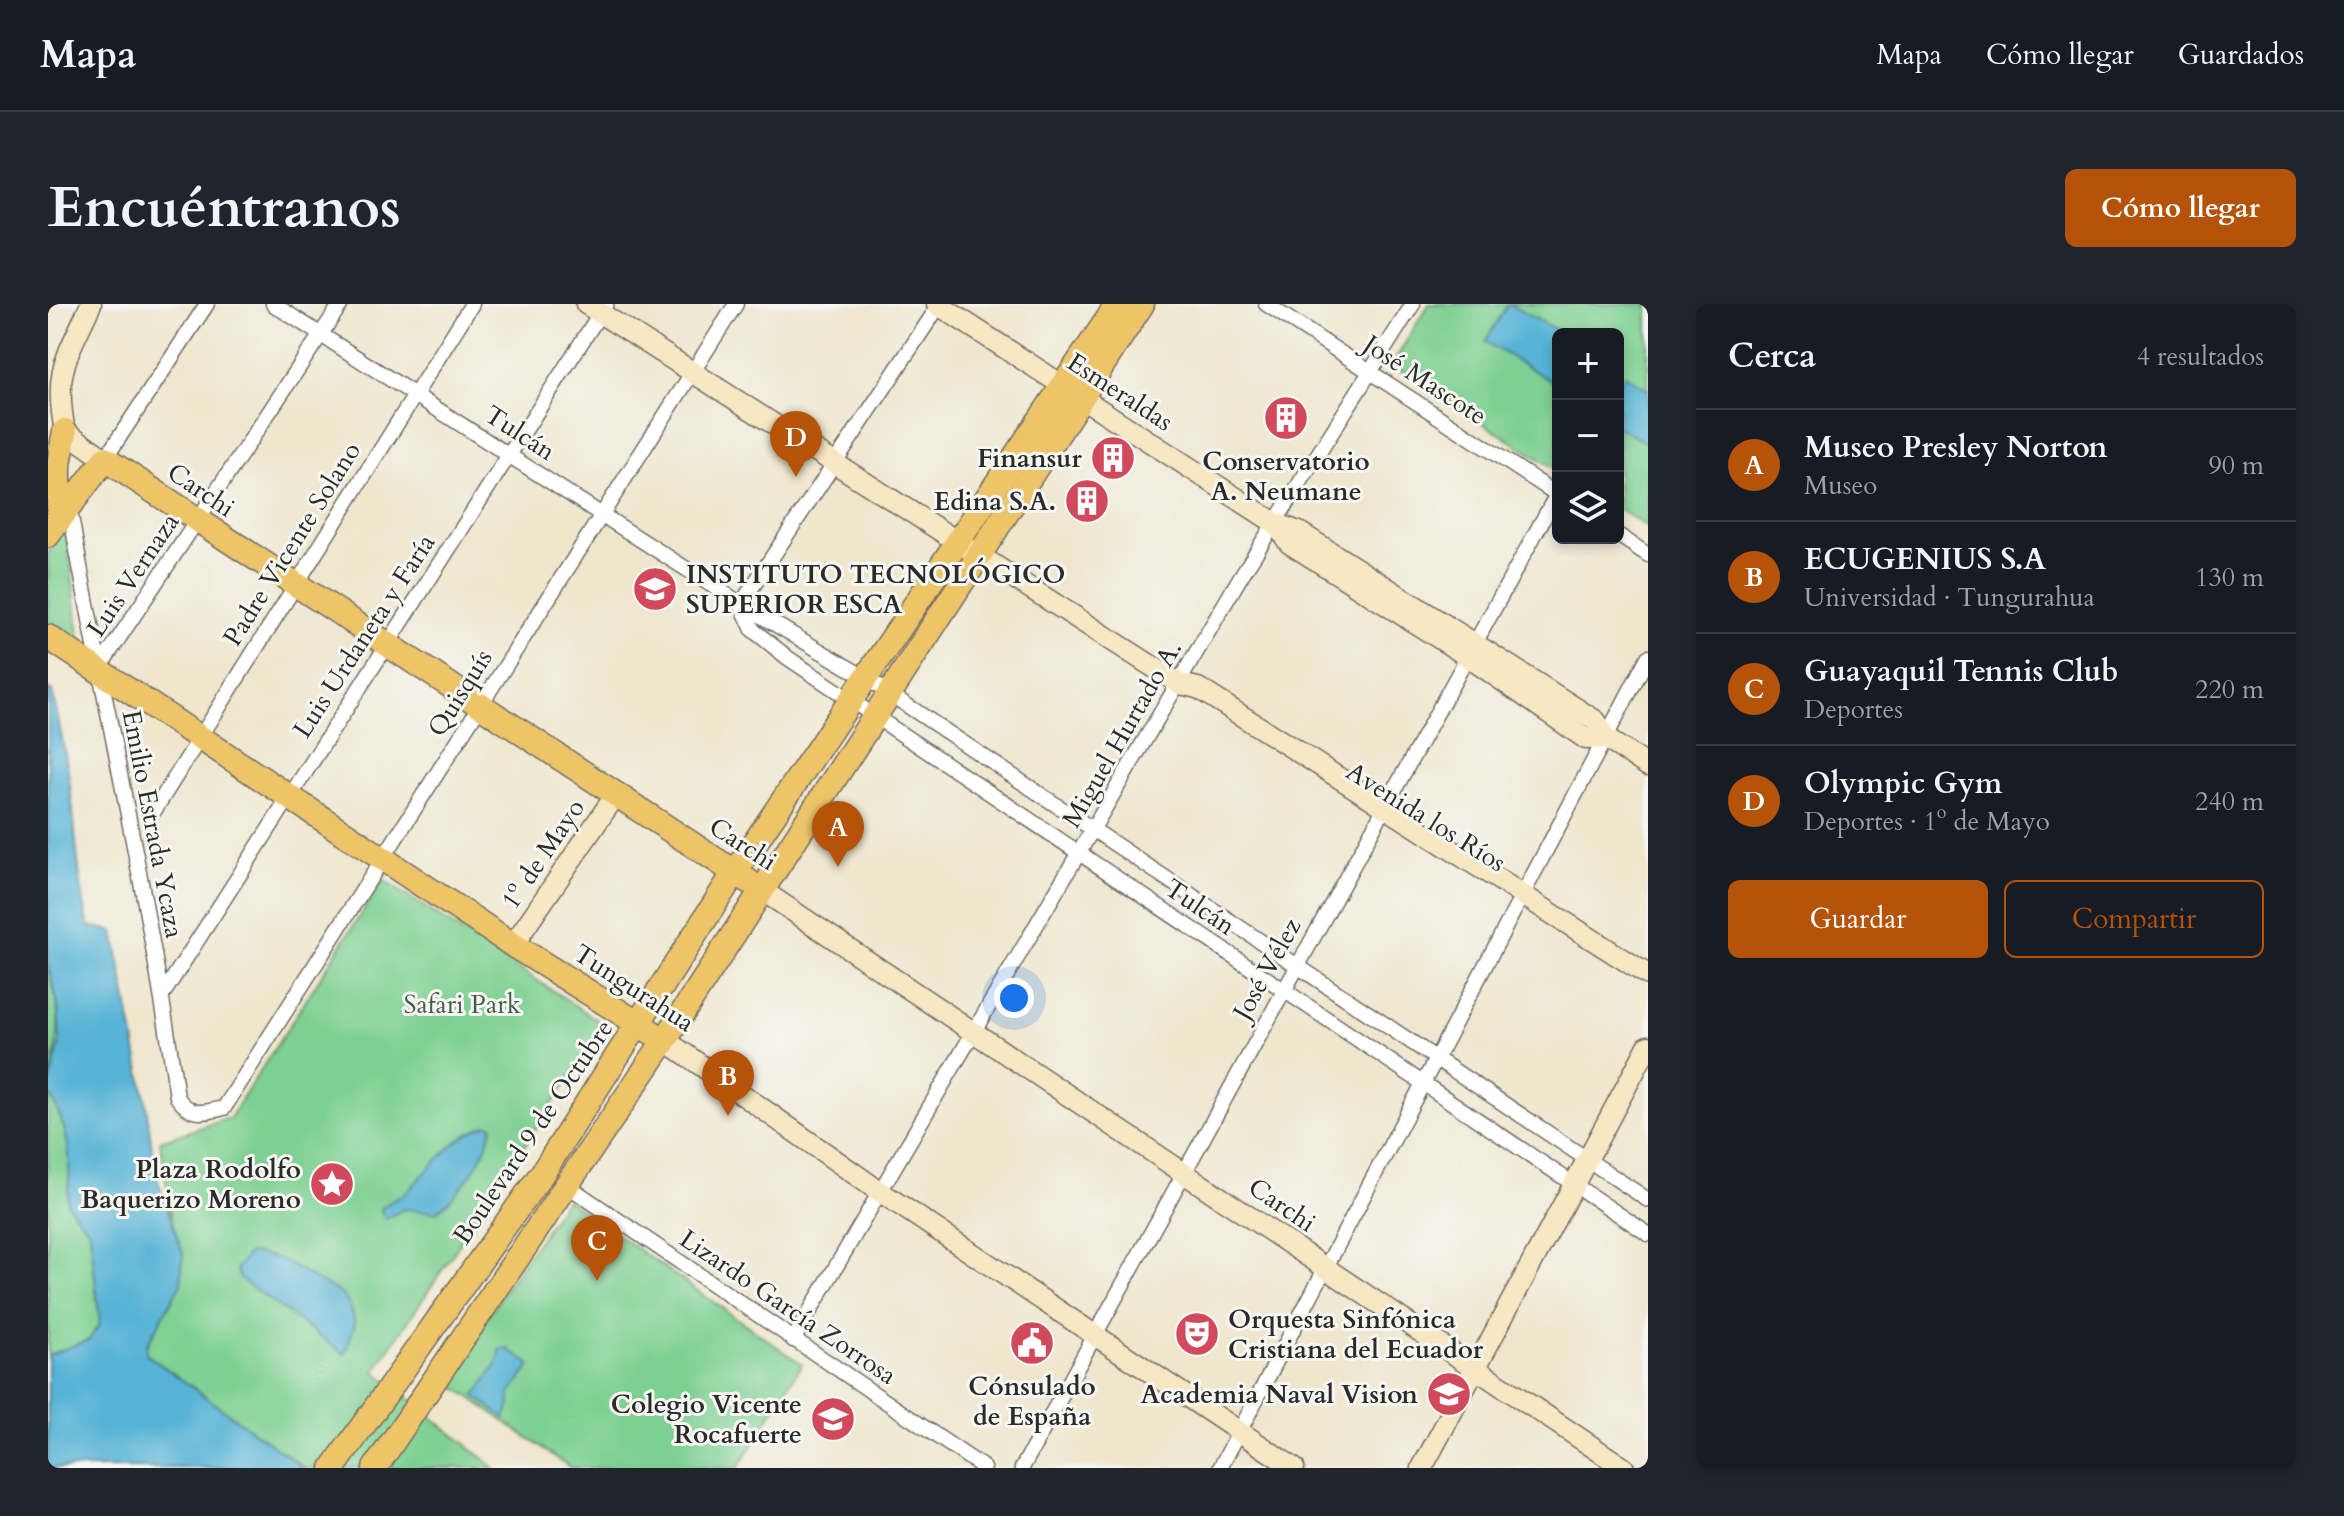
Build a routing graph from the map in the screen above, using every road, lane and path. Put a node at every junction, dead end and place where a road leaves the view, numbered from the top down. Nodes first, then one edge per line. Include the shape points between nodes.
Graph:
1 (91, 304) edge
2 (207, 304) edge
3 (273, 304) edge
4 (341, 304) edge
5 (472, 304) edge
6 (736, 304) edge
7 (938, 304) edge
8 (1118, 304) edge
9 (1142, 304) edge
10 (1266, 304) edge
11 (1413, 304) edge
12 (598, 307) edge
13 (322, 333) junction
14 (75, 338) junction
15 (48, 350) edge
16 (692, 372) junction
17 (1370, 373) junction
18 (1071, 392) junction
19 (414, 394) junction
20 (65, 431) junction
21 (509, 455) junction
22 (105, 459) junction
23 (836, 464) junction
24 (1552, 491) edge
25 (1552, 506) edge
26 (602, 514) junction
27 (58, 519) edge
28 (196, 522) junction
29 (1275, 523) junction
30 (1624, 539) edge
31 (958, 541) junction
32 (978, 555) junction
33 (1648, 555) edge
34 (294, 585) junction
35 (741, 604) junction
36 (48, 637) edge
37 (387, 646) junction
38 (1471, 649) junction
39 (1648, 657) edge
40 (97, 671) junction
41 (866, 678) junction
42 (1180, 684) junction
43 (888, 693) junction
44 (851, 700) junction
45 (482, 704) junction
46 (873, 715) junction
47 (1605, 738) junction
48 (199, 739) junction
49 (1648, 766) edge
50 (617, 793) junction
51 (289, 797) junction
52 (154, 811) dead end
53 (1381, 812) junction
54 (1094, 828) junction
55 (1080, 855) junction
56 (383, 859) junction
57 (735, 872) junction
58 (760, 889) junction
59 (1520, 901) junction
60 (513, 945) junction
61 (1297, 964) junction
62 (1648, 975) edge
63 (1648, 990) edge
64 (1283, 992) junction
65 (163, 994) junction
66 (639, 1024) junction
67 (975, 1032) junction
68 (665, 1040) junction
69 (1648, 1046) edge
70 (1434, 1056) junction
71 (1419, 1083) junction
72 (224, 1108) joint
73 (1588, 1159) junction
74 (1184, 1171) junction
75 (565, 1184) junction
76 (1573, 1185) junction
77 (880, 1192) junction
78 (1648, 1200) edge
79 (1648, 1234) edge
80 (1325, 1268) junction
81 (1095, 1335) junction
82 (793, 1340) junction
83 (1471, 1365) junction
84 (1239, 1431) junction
85 (334, 1468) edge
86 (375, 1468) edge
87 (984, 1468) edge
88 (1022, 1468) edge
89 (1220, 1468) edge
90 (1294, 1468) edge
91 (1422, 1468) edge
92 (1624, 1468) edge

1 - 14 main road
2 - 22 street
3 - 13 street, Tulcán
4 - 13 street, Luis Vernaza
5 - 19 street, Padre Vicente Solano
6 - 16 street, Quisquís
7 - 18 main road, Esmeraldas
7 - 23 street
8 - 18 main road, Boulevard 9 de Octubre
9 - 18 main road, Boulevard 9 de Octubre
10 - 17 street, José Mascote
11 - 17 street, Miguel Hurtado A.
12 - 16 main road, Avenida los Ríos
12 - 21 street, Luis Urdaneta y Faría
13 - 19 street, Tulcán
13 - 28 street, Luis Vernaza
14 - 15 main road
14 - 20 main road via 58,384
16 - 23 main road, Avenida los Ríos
16 - 26 street, Quisquís
17 - 24 street, José Mascote
17 - 29 street, Miguel Hurtado A.
18 - 29 main road, Esmeraldas
18 - 31 main road, Boulevard 9 de Octubre
18 - 32 main road, Boulevard 9 de Octubre
19 - 21 street, Tulcán
19 - 34 street, Padre Vicente Solano
20 - 22 main road, Carchi
20 - 27 main road
21 - 26 street, Tulcán
21 - 37 street, Luis Urdaneta y Faría
22 - 27 main road
22 - 28 main road, Carchi
23 - 31 main road, Avenida los Ríos
23 - 35 street
25 - 38 street, José Vélez
26 - 35 street, Tulcán
26 - 45 street, Quisquís
27 - 40 street, Emilio Estrada Ycaza
28 - 34 main road, Carchi
28 - 40 street, Luis Vernaza
29 - 38 main road, Esmeraldas via 1299,532
29 - 42 street, Miguel Hurtado A.
30 - 33 street
31 - 32 main road, Avenida los Ríos
31 - 41 main road, Boulevard 9 de Octubre
32 - 42 main road, Avenida los Ríos
32 - 43 main road, Boulevard 9 de Octubre
34 - 37 main road, Carchi
34 - 48 street, Padre Vicente Solano
35 - 41 street, Tulcán
35 - 44 street, Tulcán via 753,630
36 - 40 main road, Tungurahua
37 - 45 main road, Carchi
37 - 51 street, Luis Urdaneta y Faría
38 - 47 main road, Esmeraldas via 1596,721
38 - 53 street, José Vélez
39 - 47 street
40 - 48 main road, Tungurahua
40 - 65 street, Emilio Estrada Ycaza
41 - 43 street, Tulcán
41 - 44 main road, Boulevard 9 de Octubre
42 - 53 main road, Avenida los Ríos via 1198,688
42 - 54 street, Miguel Hurtado A.
43 - 46 main road, Boulevard 9 de Octubre
43 - 54 street, Tulcán
44 - 46 street, Tulcán
44 - 57 main road, Boulevard 9 de Octubre
45 - 50 main road, Carchi
45 - 56 street, Quisquís
46 - 55 street, Tulcán
46 - 58 main road, Boulevard 9 de Octubre
47 - 49 main road, Esmeraldas
47 - 59 street
48 - 51 main road, Tungurahua
48 - 52 street, Padre Vicente Solano
50 - 57 main road, Carchi
50 - 60 main road, 1º de Mayo
51 - 56 main road, Tungurahua
51 - 65 street, Luis Urdaneta y Faría
53 - 59 main road, Avenida los Ríos
53 - 61 street, José Vélez
54 - 55 street, Miguel Hurtado A.
54 - 61 street, Tulcán
55 - 64 street, Tulcán
55 - 67 street, Miguel Hurtado A.
56 - 60 main road, Tungurahua
56 - 72 street, Quisquís
57 - 58 main road, Carchi
57 - 66 main road, Boulevard 9 de Octubre
58 - 67 main road, Carchi
58 - 68 main road, Boulevard 9 de Octubre
59 - 62 main road, Avenida los Ríos
59 - 63 main road, Avenida los Ríos
59 - 70 street
60 - 66 main road, Tungurahua
61 - 64 street, José Vélez
61 - 70 street, Tulcán
64 - 71 street, Tulcán
64 - 74 street, José Vélez
65 - 72 street, Emilio Estrada Ycaza via 177,1097 195,1114
66 - 68 main road, Tungurahua
66 - 85 main road, Boulevard 9 de Octubre via 543,1172
67 - 74 main road, Carchi
67 - 77 street, Miguel Hurtado A.
68 - 75 main road, Boulevard 9 de Octubre
68 - 77 main road, Tungurahua
69 - 73 main road
70 - 71 street
70 - 73 street, Tulcán
71 - 76 street, Tulcán
71 - 80 street
73 - 76 main road
73 - 78 street, Tulcán
74 - 80 main road, Carchi
74 - 81 street, José Vélez
75 - 82 street, Lizardo García Zorrosa
75 - 86 main road, Boulevard 9 de Octubre
76 - 79 street, Tulcán
76 - 83 main road
77 - 81 main road, Tungurahua
77 - 82 street, Miguel Hurtado A.
80 - 83 main road, Carchi
80 - 84 street
81 - 84 main road, Tungurahua
81 - 88 street, José Vélez
82 - 87 street, Lizardo García Zorrosa
83 - 91 main road
83 - 92 main road, Carchi
84 - 89 street
84 - 90 main road, Tungurahua

